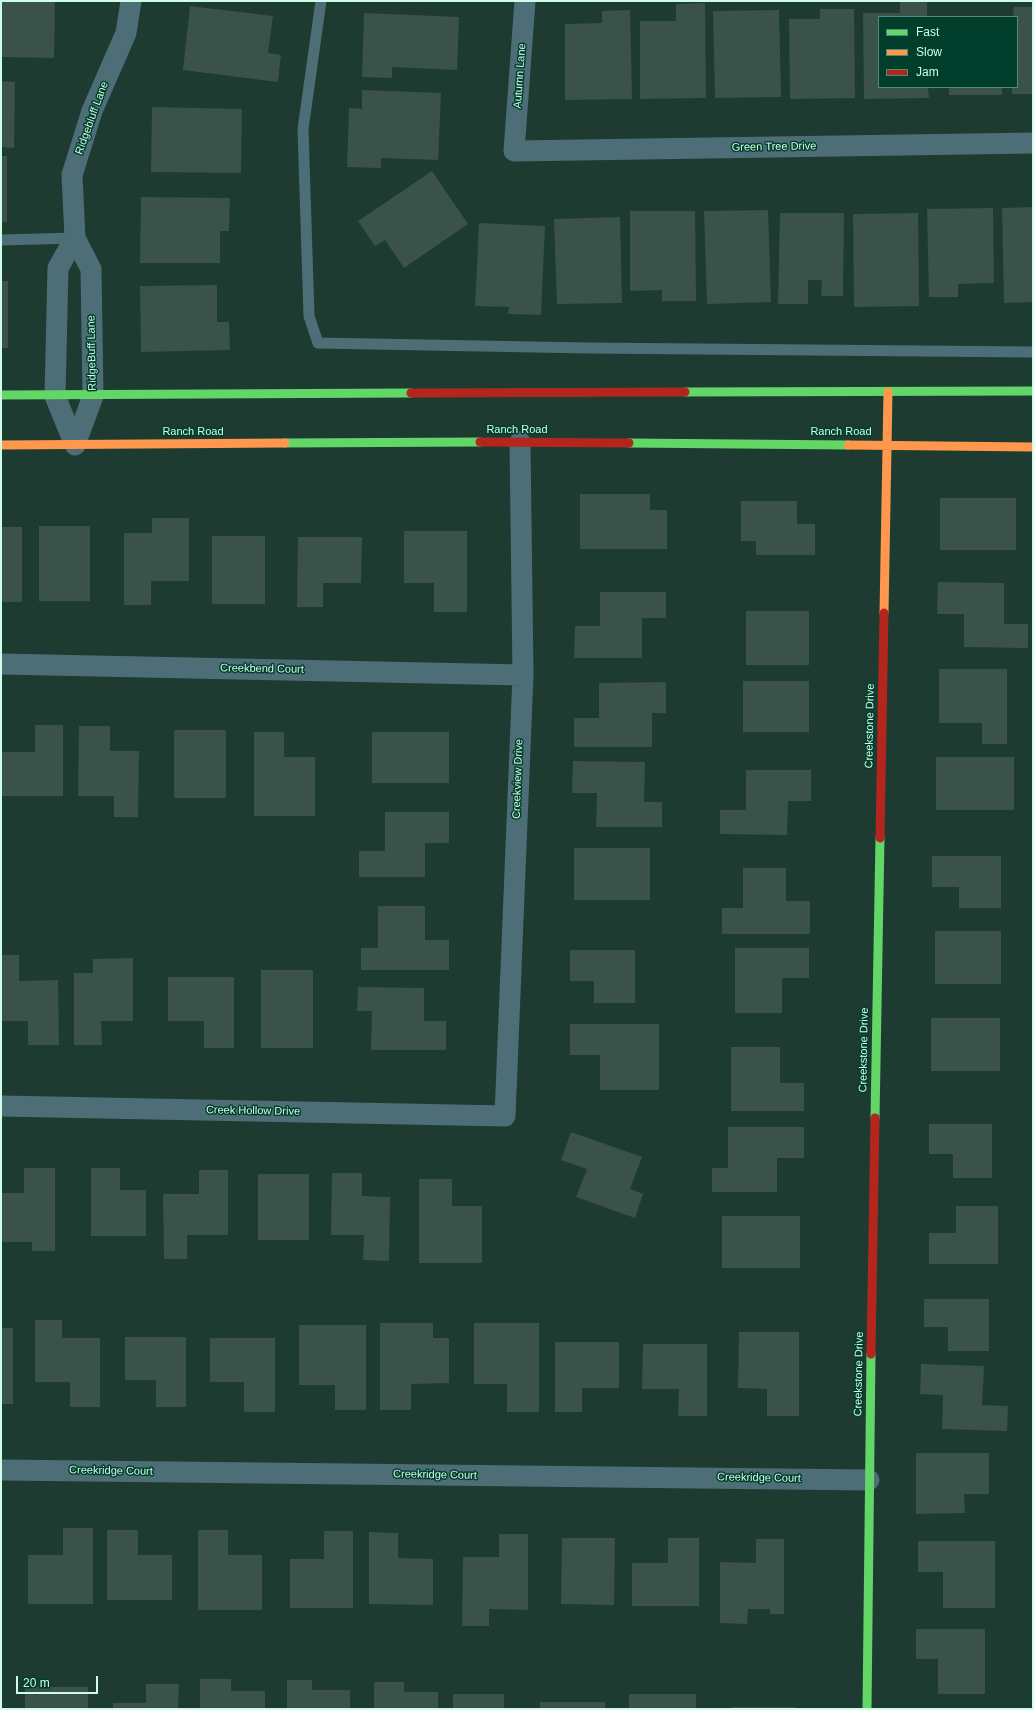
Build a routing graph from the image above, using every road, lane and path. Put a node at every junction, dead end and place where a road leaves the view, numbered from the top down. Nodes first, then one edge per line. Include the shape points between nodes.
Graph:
1 (131, 1) edge
2 (321, 1) edge
3 (525, 1) edge
4 (1033, 143) edge
5 (514, 151) joint
6 (75, 238) junction
7 (1, 240) edge
8 (1033, 352) edge
9 (888, 392) junction
10 (1033, 392) edge
11 (1, 395) edge
12 (55, 396) junction
13 (93, 396) junction
14 (520, 442) junction
15 (1, 445) edge
16 (75, 445) junction
17 (886, 445) junction
18 (1033, 447) edge
19 (1, 664) edge
20 (523, 675) junction
21 (1, 1106) edge
22 (505, 1116) joint
23 (1, 1470) edge
24 (869, 1480) junction
25 (867, 1709) edge

1 - 6 street, Ridgebluff Lane via 126,33 92,111 72,175
2 - 8 lane via 303,129 309,316 318,343
3 - 5 street, Autumn Lane
4 - 5 street, Green Tree Drive
6 - 7 lane
6 - 12 street via 58,268
6 - 13 street, RidgeBuff Lane via 91,269
9 - 10 main road
9 - 13 main road
9 - 17 main road, Creekstone Drive
11 - 12 main road
12 - 13 main road
12 - 16 street
13 - 16 street, RidgeBuff Lane
14 - 16 main road, Ranch Road
14 - 17 main road, Ranch Road
14 - 20 street, Creekview Drive
15 - 16 main road, Ranch Road
17 - 18 main road, Ranch Road
17 - 24 main road, Creekstone Drive
19 - 20 street, Creekbend Court
20 - 22 street, Creekview Drive
21 - 22 street, Creek Hollow Drive
23 - 24 street, Creekridge Court
24 - 25 main road, Creekstone Drive

